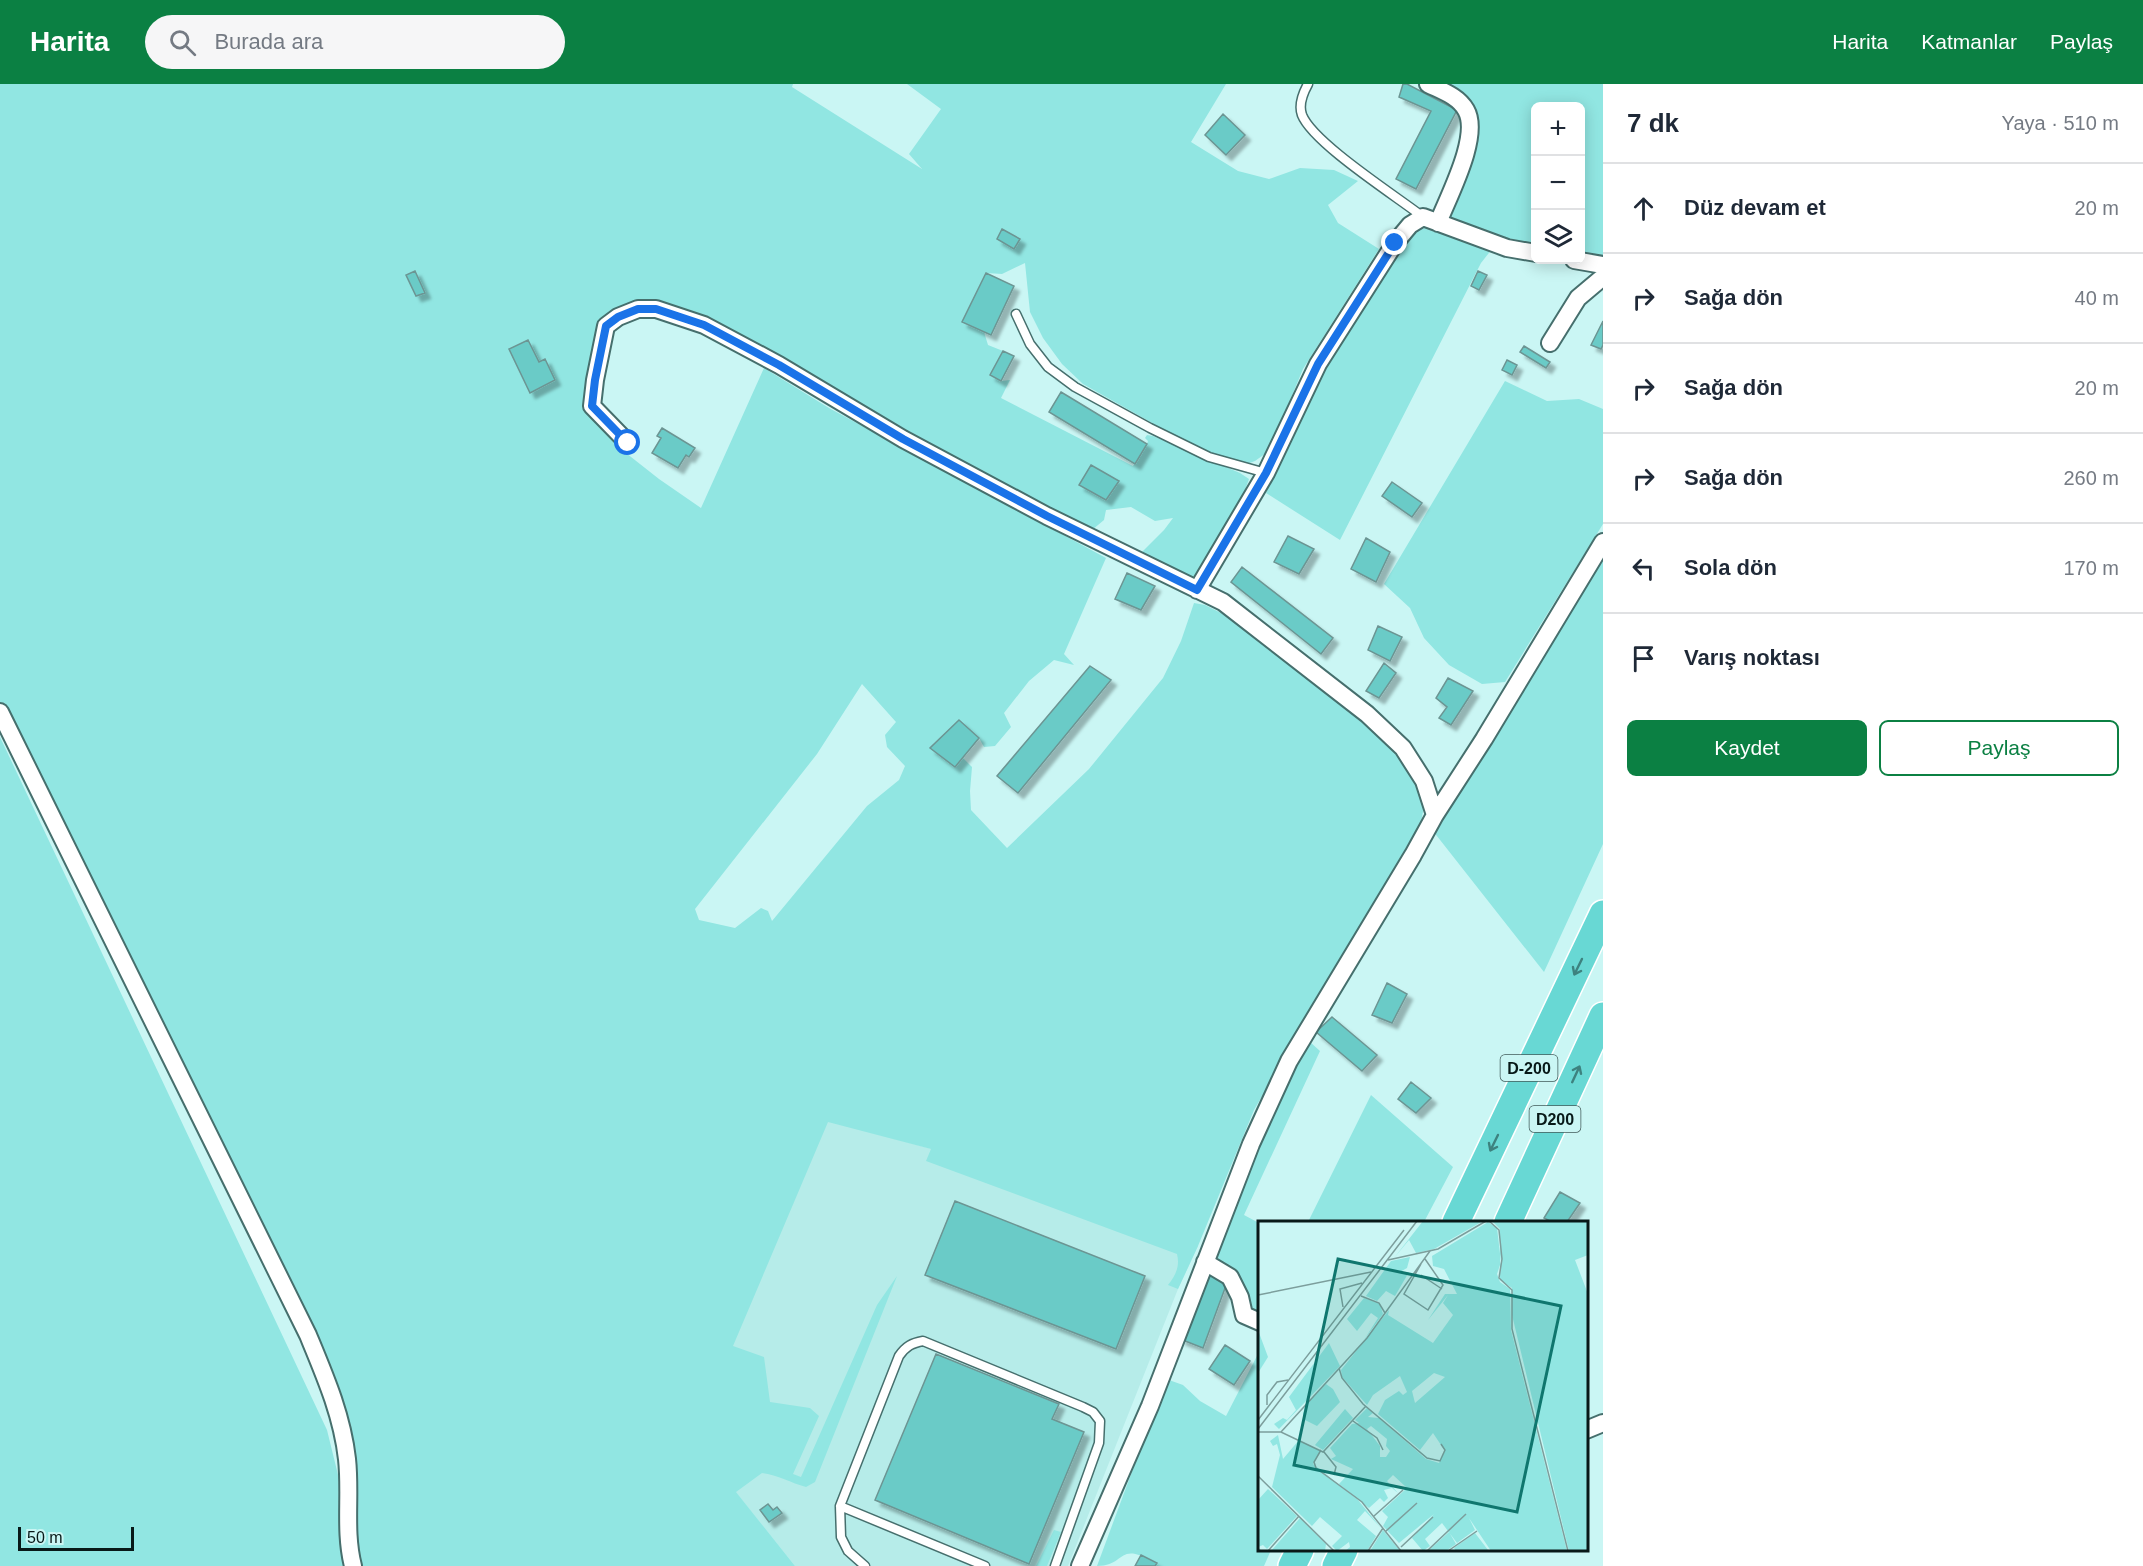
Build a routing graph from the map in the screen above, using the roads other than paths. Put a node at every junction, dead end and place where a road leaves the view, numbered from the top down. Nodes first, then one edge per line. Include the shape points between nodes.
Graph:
1 (1308, 84) edge
2 (1428, 84) edge
3 (1431, 220) junction
4 (1531, 252) edge
5 (1585, 262) edge
6 (1603, 265) edge
7 (1603, 277) edge
8 (1016, 314) dead end
9 (1550, 343) dead end
10 (628, 443) dead end
11 (1266, 473) junction
12 (1603, 542) edge
13 (1197, 590) junction
14 (0, 712) edge
15 (1435, 815) junction
16 (1603, 914) edge
17 (1603, 1016) edge
18 (1456, 1221) edge
19 (1508, 1221) edge
20 (1205, 1262) junction
21 (1258, 1321) edge
22 (1603, 1423) edge
23 (1588, 1430) edge
24 (840, 1506) junction
25 (1300, 1551) edge
26 (1344, 1551) edge
27 (353, 1566) edge
28 (865, 1566) edge
29 (985, 1566) edge
30 (1055, 1566) edge
31 (1080, 1566) edge
32 (1293, 1566) edge
33 (1336, 1566) edge

1 - 3 lane via 1301,97 1301,114 1311,130 1349,163
2 - 3 street via 1452,95 1467,111 1470,131 1467,150
3 - 4 street via 1507,248
3 - 11 street via 1410,225 1395,243 1318,364
5 - 6 street
7 - 9 street via 1578,298
8 - 11 lane via 1030,344 1048,367 1075,387 1209,457
10 - 13 street via 592,406 599,356 606,326 638,309 656,309 704,325 903,439
11 - 13 street
12 - 15 street
13 - 15 street via 1223,602 1249,621 1367,714 1403,748 1424,781
14 - 27 street via 303,1325 332,1392 347,1457 348,1546
15 - 20 street via 1289,1061 1251,1144
16 -> 18 highway, D-200
19 -> 17 highway, D200
20 - 21 street via 1230,1277 1244,1315
20 - 31 street via 1150,1406
22 - 23 street
24 - 28 lane via 842,1537 848,1551
24 - 29 lane
24 - 30 lane via 899,1356 913,1343 933,1343 1083,1407 1100,1421 1099,1443
25 - 32 highway
26 - 33 highway

